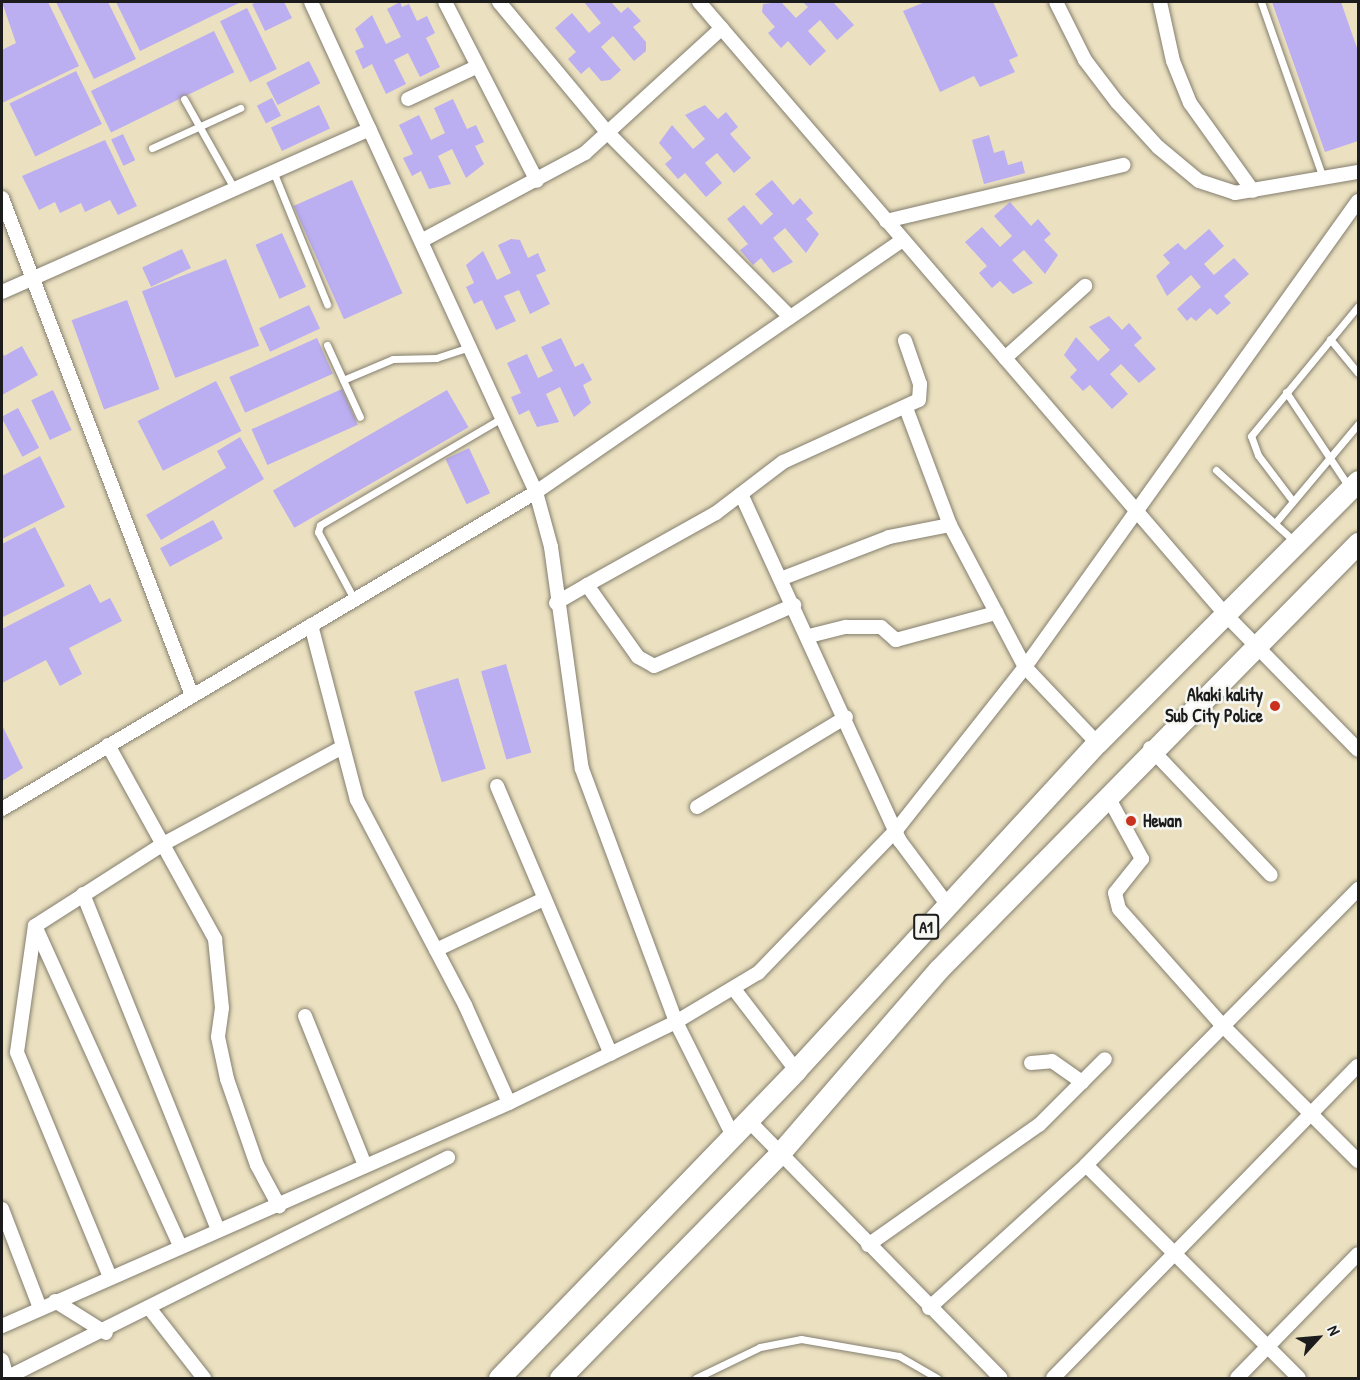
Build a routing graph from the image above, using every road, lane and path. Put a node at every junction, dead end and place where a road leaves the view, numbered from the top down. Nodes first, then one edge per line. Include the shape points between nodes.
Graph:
1 (311, 2) edge
2 (445, 2) edge
3 (499, 2) edge
4 (699, 2) edge
5 (1056, 2) edge
6 (1160, 2) edge
7 (1261, 2) edge
8 (722, 28) junction
9 (478, 66) junction
10 (184, 99) dead end
11 (408, 99) dead end
12 (240, 108) dead end
13 (200, 127) junction
14 (369, 129) junction
15 (607, 132) junction
16 (152, 148) dead end
17 (1123, 165) dead end
18 (273, 171) junction
19 (1359, 172) edge
20 (1323, 178) junction
21 (537, 181) junction
22 (234, 188) junction
23 (1253, 191) junction
24 (2, 198) edge
25 (1359, 201) edge
26 (886, 221) junction
27 (902, 240) junction
28 (421, 241) junction
29 (31, 277) junction
30 (1084, 286) dead end
31 (2, 292) edge
32 (327, 304) dead end
33 (1359, 306) edge
34 (790, 317) junction
35 (1330, 339) junction
36 (905, 342) dead end
37 (327, 345) dead end
38 (469, 347) junction
39 (1005, 358) junction
40 (1359, 373) edge
41 (343, 380) junction
42 (1286, 392) junction
43 (906, 408) junction
44 (360, 417) dead end
45 (502, 418) junction
46 (1359, 424) edge
47 (1329, 457) junction
48 (1216, 470) dead end
49 (1354, 485) edge
50 (536, 492) junction
51 (741, 494) junction
52 (1292, 500) junction
53 (1140, 513) junction
54 (1275, 523) junction
55 (950, 525) junction
56 (1359, 543) edge
57 (1298, 544) junction
58 (783, 578) junction
59 (587, 585) junction
60 (354, 600) junction
61 (556, 603) junction
62 (795, 605) junction
63 (996, 613) junction
64 (1225, 614) junction
65 (311, 625) junction
66 (809, 636) junction
67 (1256, 641) junction
68 (1025, 668) junction
69 (191, 693) junction
70 (846, 717) junction
71 (1097, 743) junction
72 (108, 745) junction
73 (342, 748) junction
74 (1150, 748) junction
75 (1359, 750) edge
76 (497, 786) dead end
77 (1107, 795) junction
78 (697, 807) dead end
79 (2, 808) edge
80 (897, 828) junction
81 (165, 843) junction
82 (1271, 875) dead end
83 (1359, 889) edge
84 (83, 894) junction
85 (542, 900) junction
86 (947, 904) junction
87 (35, 926) junction
88 (436, 950) junction
89 (734, 989) junction
90 (305, 1016) dead end
91 (676, 1022) junction
92 (1223, 1026) junction
93 (611, 1054) junction
94 (1105, 1059) dead end
95 (1031, 1063) dead end
96 (1359, 1066) edge
97 (796, 1070) junction
98 (1082, 1082) junction
99 (509, 1103) junction
100 (1310, 1112) junction
101 (748, 1120) junction
102 (733, 1136) junction
103 (780, 1153) junction
104 (448, 1158) dead end
105 (1359, 1161) edge
106 (364, 1163) junction
107 (1086, 1165) junction
108 (279, 1206) junction
109 (2, 1209) edge
110 (218, 1229) junction
111 (868, 1245) junction
112 (180, 1246) junction
113 (1173, 1254) junction
114 (1359, 1254) edge
115 (110, 1277) junction
116 (56, 1301) junction
117 (40, 1308) junction
118 (929, 1308) junction
119 (150, 1310) junction
120 (2, 1326) edge
121 (106, 1333) junction
122 (1266, 1348) junction
123 (2, 1360) edge
124 (7, 1378) edge
125 (204, 1378) edge
126 (499, 1378) edge
127 (560, 1378) edge
128 (696, 1378) edge
129 (937, 1378) edge
130 (1001, 1378) edge
131 (1053, 1378) edge
132 (1237, 1378) edge
133 (1299, 1378) edge

1 - 14 street
2 - 9 street
3 - 15 street
4 - 8 street
5 - 23 street via 1085,60 1158,147 1219,191
6 - 23 street via 1173,61 1190,103
7 - 20 lane
8 - 15 street
8 - 26 street
9 - 11 street
9 - 21 street
10 - 13 lane
12 - 13 lane
13 - 16 lane
13 - 22 lane
14 - 18 street
14 - 28 street
15 - 21 street via 585,153
15 - 34 street
17 - 26 street
18 - 22 street
18 - 32 lane
19 - 20 street
20 - 23 street
21 - 28 street
22 - 29 street
24 - 29 street
25 - 53 street
26 - 27 street
27 - 34 street
27 - 39 street
28 - 38 street
29 - 31 street
29 - 69 street
30 - 39 street
33 - 35 lane
34 - 50 street
35 - 40 lane
35 - 42 lane
36 - 43 street via 922,393
37 - 41 lane
38 - 41 lane via 436,358 393,359
38 - 45 street
39 - 53 street
41 - 44 lane
42 - 47 lane
42 - 52 lane via 1251,436 1258,455
43 - 51 street via 783,462
43 - 55 street
45 - 50 street
45 - 60 lane via 320,525 318,532
46 - 47 lane
47 - 49 lane
47 - 52 lane
48 - 54 lane
49 - 57 main road, A1
50 - 60 street
50 - 61 street via 551,547
51 - 58 street
51 - 59 street
52 - 54 lane
53 - 64 street
53 - 68 street
54 - 57 lane
55 - 58 street via 889,537
55 - 63 street
56 - 67 main road, A1
57 - 64 main road, A1
58 - 62 street
59 - 61 street
59 - 62 street via 638,657 654,666
60 - 65 street
61 - 91 street via 579,761
62 - 66 street
63 - 66 street via 896,640 881,627 846,627
63 - 68 street
64 - 67 street
64 - 71 main road, A1
65 - 69 street
65 - 73 street
66 - 70 street
67 - 74 main road, A1
67 - 75 street
68 - 71 street
68 - 80 street
69 - 72 street
70 - 78 street
70 - 80 street
71 - 86 main road, A1
72 - 79 street
72 - 81 street
73 - 81 street
73 - 88 street via 372,834
74 - 77 main road, A1
74 - 82 street
76 - 85 street
77 - 92 street via 1142,859 1114,901
77 - 103 main road, A1 via 939,969
80 - 86 street via 900,841
80 - 89 street via 771,962
81 - 84 street
81 - 108 street via 214,939 222,1008 218,1037 227,1079 257,1165
83 - 92 street
84 - 87 street
84 - 110 street
85 - 88 street
85 - 93 street
86 - 97 main road, A1
87 - 112 street
87 - 115 street via 17,1052
88 - 99 street
89 - 91 street
89 - 97 street
90 - 106 street
91 - 93 street
91 - 102 street
92 - 100 street
92 - 107 street
93 - 99 street
94 - 98 street
95 - 98 street via 1052,1060
96 - 100 street
97 - 101 main road, A1
98 - 111 street via 1034,1129
99 - 106 street
100 - 105 street
100 - 113 street
101 - 102 main road, A1
101 - 103 street
102 - 126 main road, A1
103 - 111 street
103 - 127 main road, A1
104 - 119 street
106 - 108 street
107 - 113 street
107 - 118 street
108 - 110 street
109 - 117 street
110 - 112 street
111 - 118 street
112 - 115 street
113 - 122 street
113 - 131 street
114 - 122 street
115 - 116 street
116 - 117 street
116 - 121 street
117 - 120 street
118 - 130 street
119 - 121 street
119 - 125 street
121 - 124 street
122 - 132 street
122 - 133 street
123 - 124 street
128 - 129 lane via 760,1347 801,1339 899,1356

